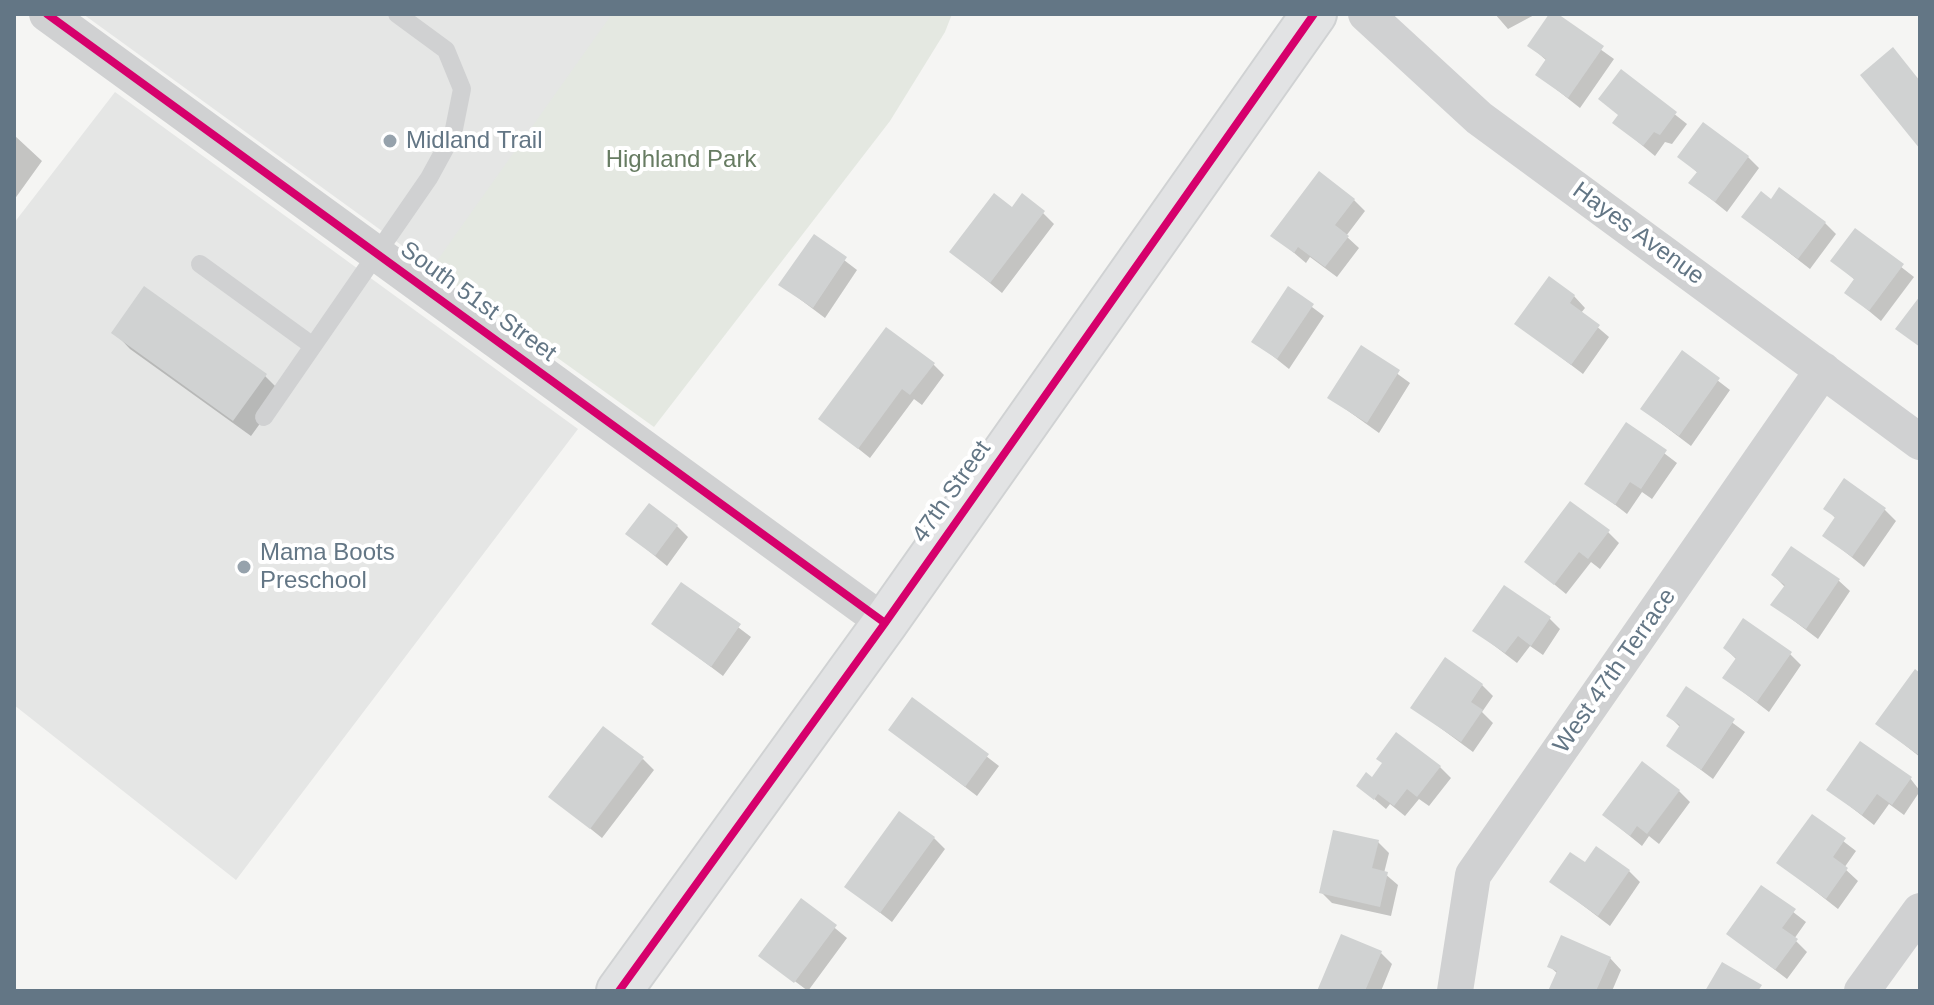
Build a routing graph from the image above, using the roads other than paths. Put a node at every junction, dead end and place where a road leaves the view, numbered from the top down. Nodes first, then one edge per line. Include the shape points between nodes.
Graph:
1 (47, 14) edge
2 (397, 14) edge
3 (1314, 14) edge
4 (1366, 14) edge
5 (377, 253) junction
6 (200, 264) dead end
7 (313, 346) junction
8 (1823, 370) junction
9 (264, 417) dead end
10 (1920, 442) edge
11 (885, 623) junction
12 (1920, 911) edge
13 (619, 991) edge
14 (1455, 991) edge
15 (1862, 991) edge

1 - 5 street, South 51st Street
2 - 5 lane via 446,50 462,89 453,134
3 - 11 main road, 47th Street
4 - 8 street, Hayes Avenue via 1479,118
5 - 7 lane
5 - 11 street, South 51st Street
6 - 7 lane
7 - 9 lane
8 - 10 street, Hayes Avenue
8 - 14 street, West 47th Terrace via 1473,875
11 - 13 main road, 47th Street
12 - 15 street

